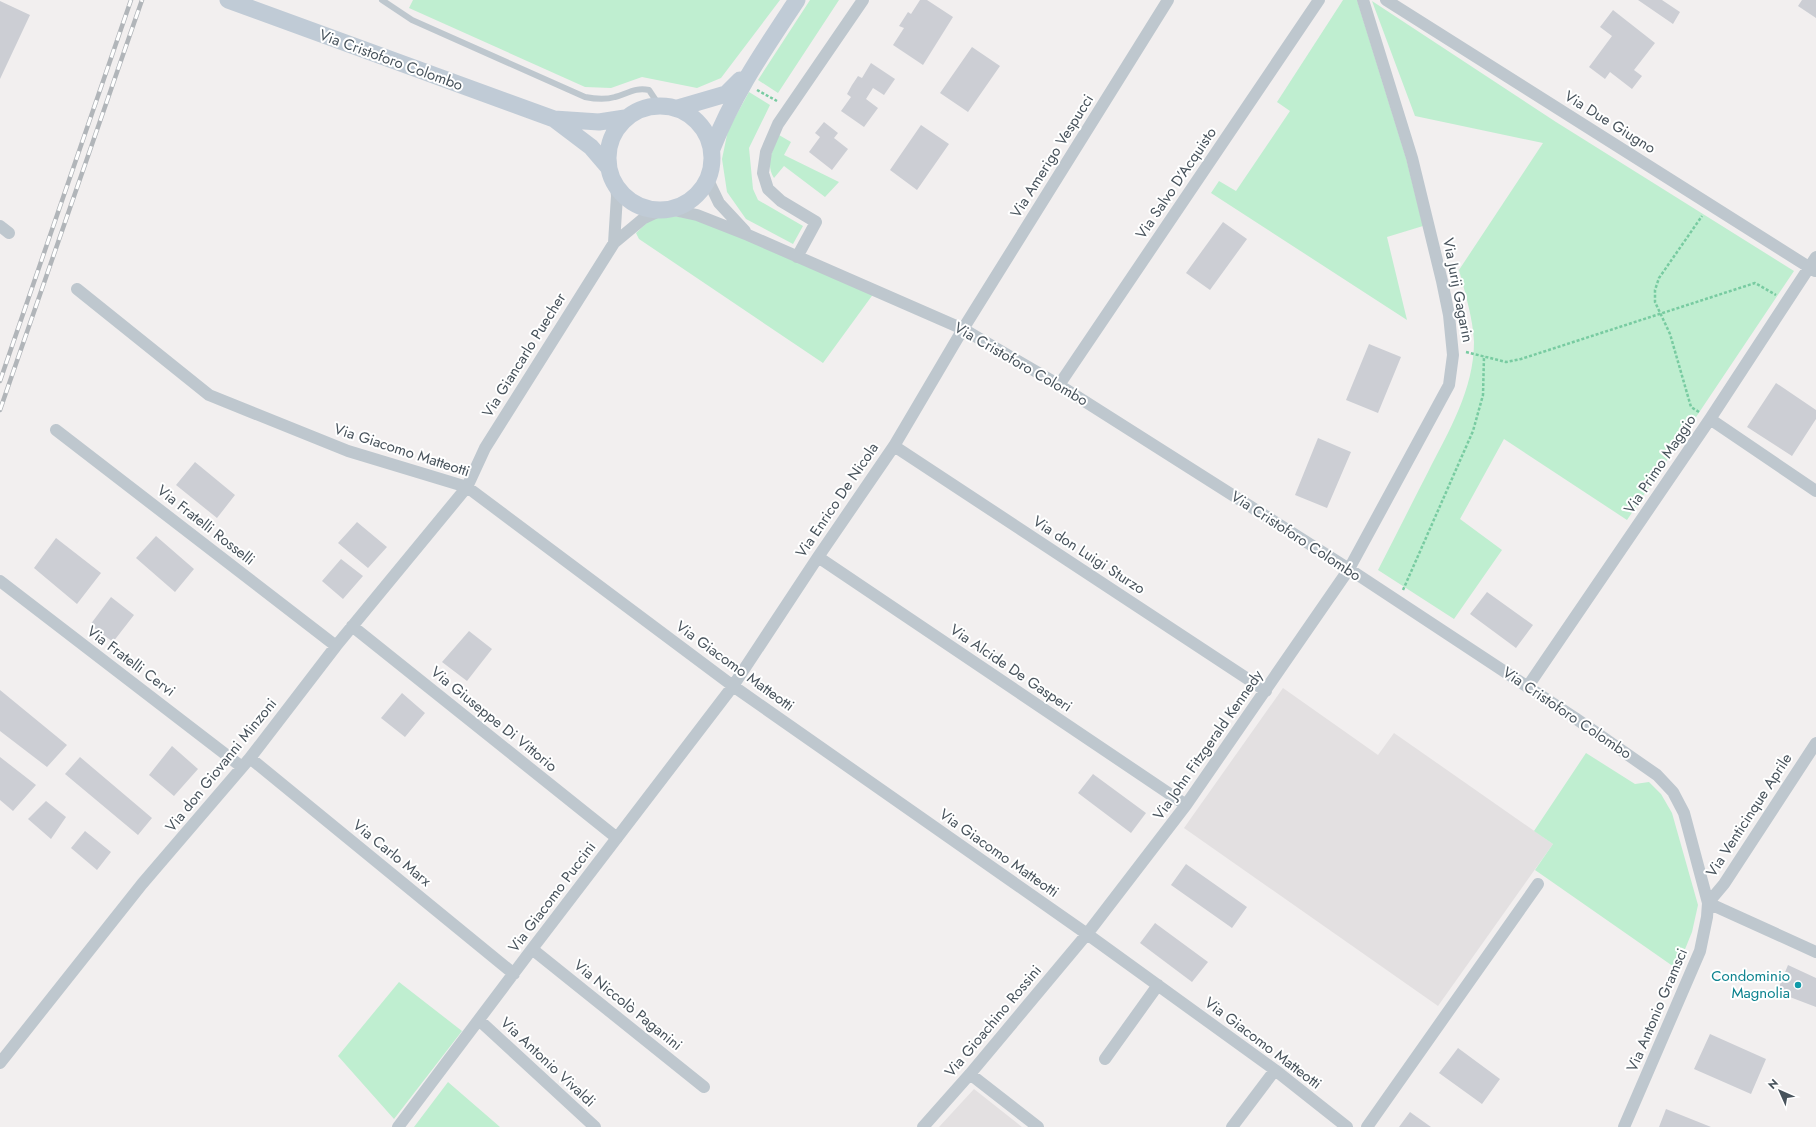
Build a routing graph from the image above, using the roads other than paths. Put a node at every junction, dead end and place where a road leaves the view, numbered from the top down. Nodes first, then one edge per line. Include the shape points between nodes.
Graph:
1 (228, 0) edge
2 (382, 0) edge
3 (797, 0) edge
4 (863, 0) edge
5 (1168, 0) edge
6 (1320, 0) edge
7 (1363, 0) edge
8 (1386, 0) edge
9 (754, 66) junction
10 (659, 105) junction
11 (678, 108) junction
12 (625, 118) junction
13 (554, 120) junction
14 (712, 149) junction
15 (609, 168) junction
16 (708, 180) junction
17 (616, 186) junction
18 (665, 210) junction
19 (748, 235) junction
20 (614, 243) junction
21 (797, 257) junction
22 (1814, 265) edge
23 (77, 289) dead end
24 (963, 329) junction
25 (1060, 385) junction
26 (1710, 419) junction
27 (56, 430) dead end
28 (894, 446) junction
29 (467, 487) junction
30 (1816, 491) edge
31 (818, 557) junction
32 (1349, 569) junction
33 (0, 581) edge
34 (352, 626) junction
35 (336, 646) junction
36 (733, 686) junction
37 (1528, 686) junction
38 (1266, 691) junction
39 (1816, 743) edge
40 (246, 762) junction
41 (1186, 805) junction
42 (617, 838) junction
43 (1538, 884) dead end
44 (1708, 903) junction
45 (1087, 934) junction
46 (532, 949) junction
47 (1816, 952) edge
48 (514, 974) junction
49 (1158, 985) junction
50 (479, 1020) junction
51 (1105, 1059) dead end
52 (0, 1063) edge
53 (1275, 1070) junction
54 (970, 1074) junction
55 (704, 1087) dead end
56 (398, 1127) edge
57 (595, 1127) edge
58 (923, 1127) edge
59 (1038, 1127) edge
60 (1232, 1127) edge
61 (1347, 1127) edge
62 (1367, 1127) edge
63 (1624, 1127) edge

1 - 13 street, Via Cristoforo Colombo
2 - 10 lane via 412,20 585,97 614,98 641,88 649,90
3 - 9 street
4 - 21 street via 778,124 766,152 763,173 768,189 781,201 816,222
5 - 24 street, Via Amerigo Vespucci
6 - 25 street, Via Salvo D’Acquisto
7 - 32 street, Via Jurij Gagarin via 1412,158 1442,281 1453,355 1449,385
8 - 22 street, Via Due Giugno via 1710,204
9 - 11 street via 726,94
9 - 14 street via 726,114
10 - 11 street
10 - 12 street via 641,109
11 - 14 street via 700,124 708,136
12 - 13 street, Via Cristoforo Colombo via 599,122
12 - 15 street via 610,141
13 - 15 street, Via Cristoforo Colombo via 591,147
14 - 16 street via 712,165
15 - 17 street
16 - 18 street via 685,204
16 - 19 street, Via Cristoforo Colombo via 732,220
17 - 18 street via 628,199 643,207
17 - 20 street, Via Giancarlo Puecher
18 - 19 street, Via Cristoforo Colombo via 697,215
18 - 20 street, Via Giancarlo Puecher via 644,218
19 - 21 street, Via Cristoforo Colombo
20 - 29 street, Via Giancarlo Puecher via 485,448
21 - 24 street, Via Cristoforo Colombo
22 - 26 street, Via Primo Maggio
23 - 29 street, Via Giacomo Matteotti via 209,395 348,451
24 - 25 street, Via Cristoforo Colombo
24 - 28 street, Via Enrico De Nicola
25 - 32 street, Via Cristoforo Colombo
26 - 30 street
26 - 37 street, Via Primo Maggio
27 - 35 street, Via Fratelli Rosselli
28 - 31 street, Via Enrico De Nicola
28 - 38 street, Via don Luigi Sturzo
29 - 34 street, Via don Giovanni Minzoni
29 - 36 street, Via Giacomo Matteotti
31 - 36 street, Via Enrico De Nicola
31 - 41 street, Via Alcide De Gasperi
32 - 37 street, Via Cristoforo Colombo
32 - 38 street, Via John Fitzgerald Kennedy
33 - 40 street, Via Fratelli Cervi
34 - 35 street, Via don Giovanni Minzoni
34 - 42 street, Via Giuseppe Di Vittorio
35 - 40 street, Via don Giovanni Minzoni
36 - 42 street, Via Giacomo Puccini
36 - 45 street, Via Giacomo Matteotti
37 - 44 street, Via Cristoforo Colombo via 1657,775 1673,792 1684,813
38 - 41 street, Via John Fitzgerald Kennedy
39 - 44 street, Via Venticinque Aprile via 1724,884
40 - 48 street, Via Carlo Marx
40 - 52 street, Via don Giovanni Minzoni via 142,884
41 - 45 street, Via John Fitzgerald Kennedy
42 - 46 street, Via Giacomo Puccini
43 - 62 street
44 - 47 street
44 - 63 street, Via Antonio Gramsci via 1700,951
45 - 49 street, Via Giacomo Matteotti
45 - 54 street, Via Gioachino Rossini
46 - 48 street, Via Giacomo Puccini
46 - 55 street, Via Niccolò Paganini
48 - 50 street, Via Giacomo Puccini
49 - 51 street
49 - 53 street, Via Giacomo Matteotti
50 - 56 street, Via Giacomo Puccini
50 - 57 street, Via Antonio Vivaldi
53 - 60 street
53 - 61 street, Via Giacomo Matteotti
54 - 58 street, Via Gioachino Rossini
54 - 59 street

